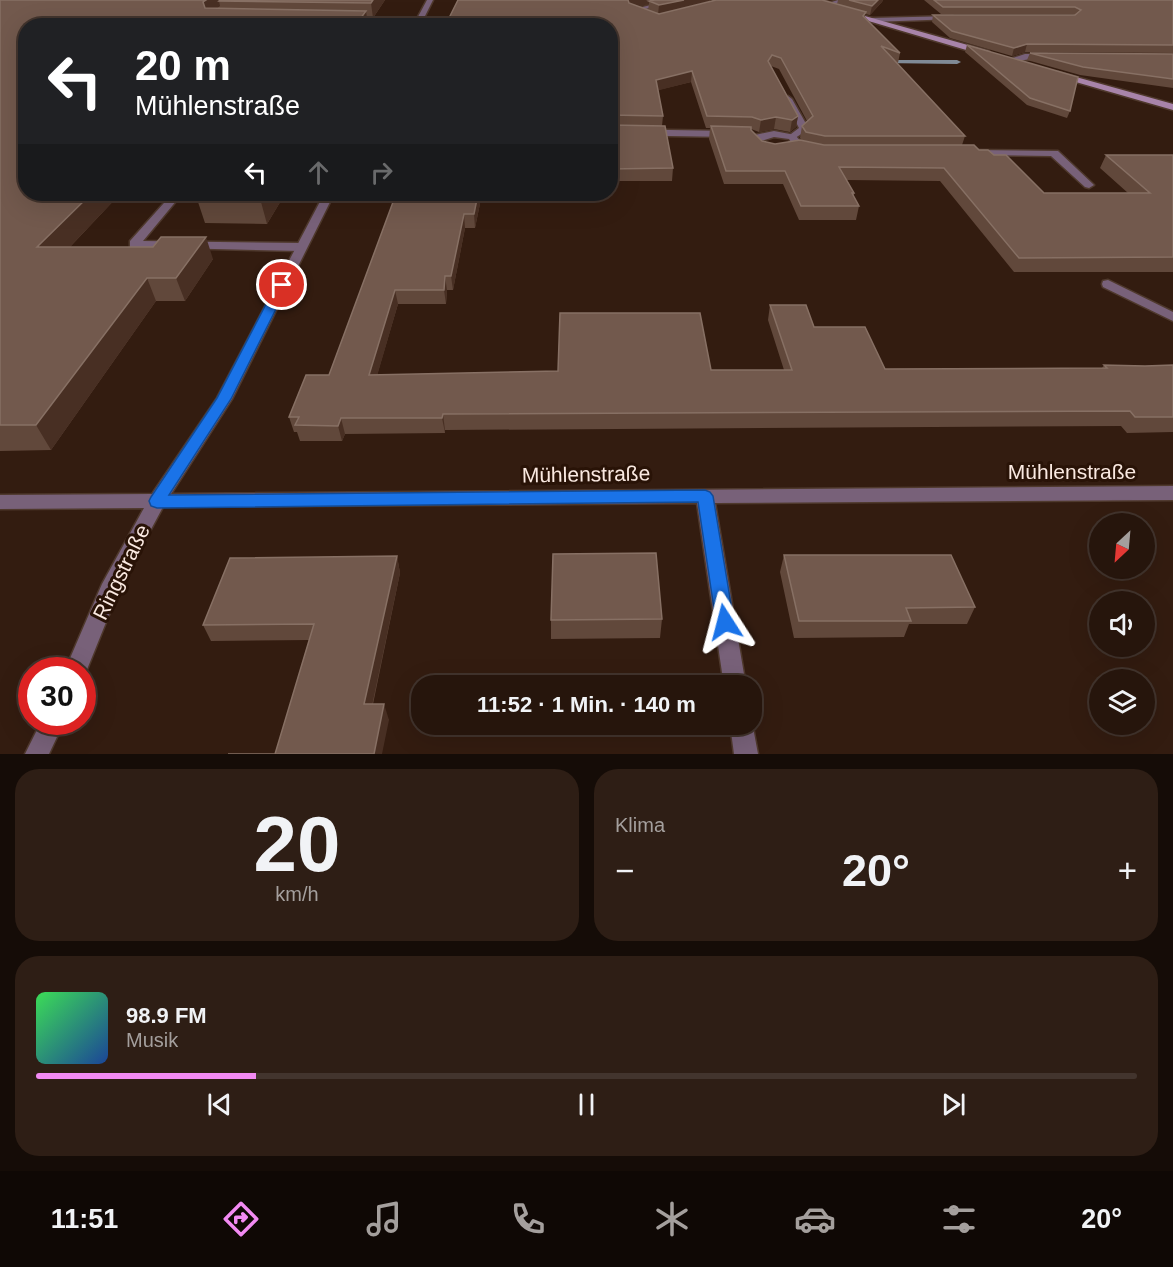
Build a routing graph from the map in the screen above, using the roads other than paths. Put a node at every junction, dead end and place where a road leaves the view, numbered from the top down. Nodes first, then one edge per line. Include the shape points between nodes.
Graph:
1 (430, 0) edge
2 (681, 0) edge
3 (846, 0) edge
4 (811, 3) edge
5 (822, 6) junction
6 (651, 16) edge
7 (420, 18) edge
8 (960, 18) edge
9 (872, 20) junction
10 (990, 54) edge
11 (1001, 57) edge
12 (1059, 57) edge
13 (1011, 60) junction
14 (1033, 67) edge
15 (1044, 70) edge
16 (783, 89) edge
17 (1173, 107) edge
18 (618, 132) edge
19 (738, 134) edge
20 (792, 138) junction
21 (961, 153) edge
22 (1089, 185) dead end
23 (171, 201) edge
24 (325, 201) edge
25 (302, 247) junction
26 (1108, 284) dead end
27 (1173, 317) edge
28 (1173, 493) edge
29 (705, 496) junction
30 (157, 501) junction
31 (0, 502) edge
32 (81, 657) edge
33 (733, 675) edge
34 (46, 735) edge
35 (743, 735) edge
36 (37, 754) edge
37 (746, 754) edge

1 - 7 street
2 - 6 street via 633,10
3 - 5 street
4 - 5 street
5 - 9 street
8 - 9 street
9 - 10 street
11 - 13 street
12 - 13 street via 1025,56
13 - 14 street
15 - 17 street
16 - 20 street via 804,129
18 - 19 street
20 - 20 street via 774,134 754,136 757,145 781,152 801,149
21 - 22 street via 1054,153
23 - 25 street via 134,244
24 - 25 street, Ringstraße
25 - 30 street, Ringstraße via 224,399
26 - 27 street
28 - 29 street, Mühlenstraße
29 - 30 street, Mühlenstraße
29 - 33 street
30 - 31 street, Mühlenstraße
30 - 32 street, Ringstraße via 112,584
34 - 36 street
35 - 37 street

